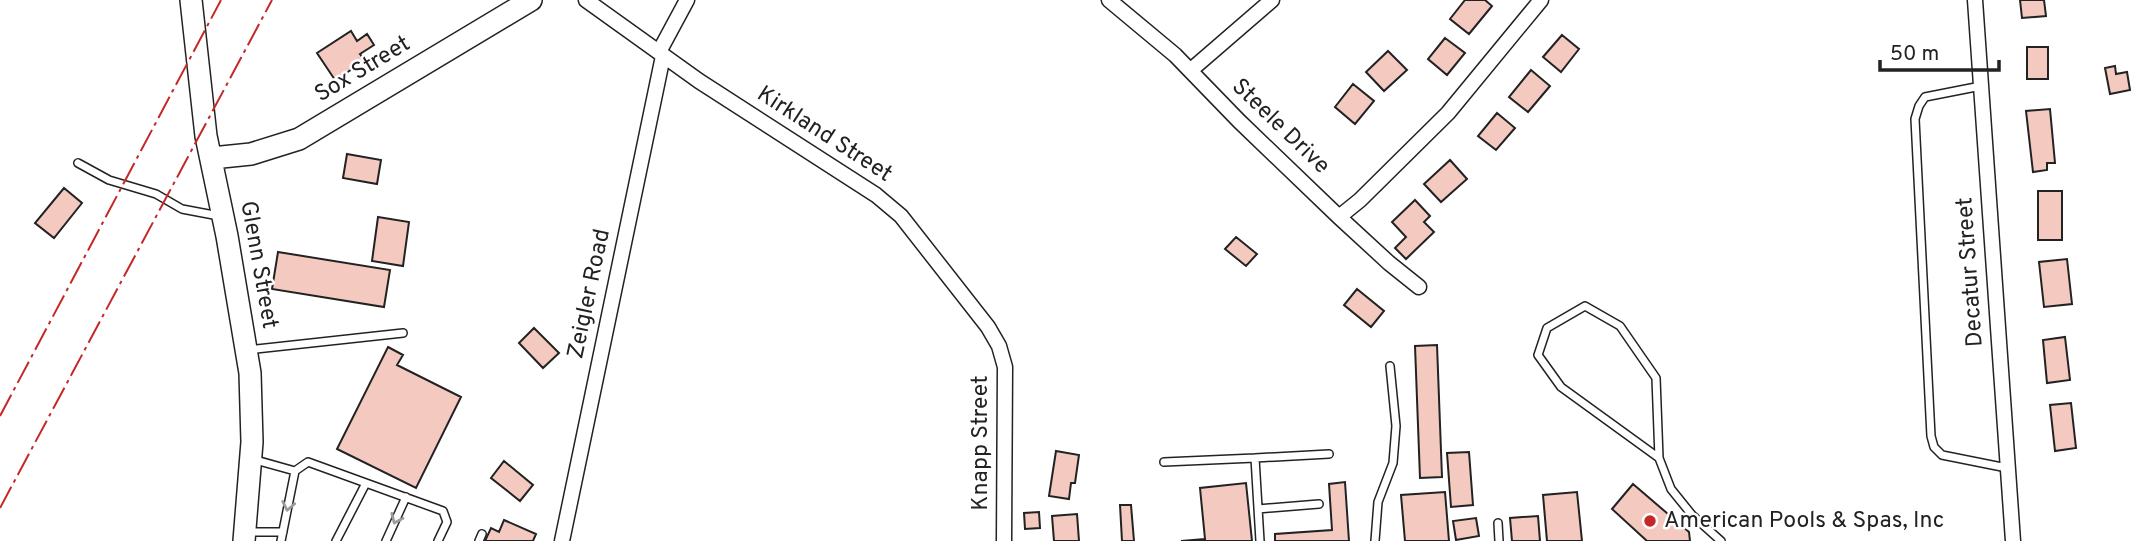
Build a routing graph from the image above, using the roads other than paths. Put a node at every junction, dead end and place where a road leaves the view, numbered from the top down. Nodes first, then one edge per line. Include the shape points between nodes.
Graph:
1 (191, 0) edge
2 (531, 0) edge
3 (586, 0) edge
4 (687, 0) edge
5 (1109, 0) edge
6 (1272, 0) edge
7 (1541, 0) edge
8 (1975, 0) edge
9 (661, 54) junction
10 (1191, 71) junction
11 (1981, 86) junction
12 (212, 158) junction
13 (78, 163) dead end
14 (223, 217) junction
15 (1339, 217) junction
16 (1419, 286) dead end
17 (403, 333) dead end
18 (999, 346) joint
19 (246, 350) junction
20 (1390, 366) dead end
21 (1329, 454) dead end
22 (1255, 458) junction
23 (1660, 458) junction
24 (250, 459) junction
25 (1164, 462) dead end
26 (2008, 468) junction
27 (295, 471) junction
28 (366, 483) junction
29 (406, 497) junction
30 (1319, 504) dead end
31 (1258, 509) junction
32 (1498, 523) dead end
33 (245, 536) edge
34 (282, 537) edge
35 (337, 541) edge
36 (386, 541) edge
37 (438, 541) edge
38 (562, 541) edge
39 (1004, 541) edge
40 (1260, 541) edge
41 (1375, 541) edge
42 (1499, 541) edge
43 (1721, 541) edge
44 (2013, 541) edge

1 - 12 street, Glenn Street
2 - 12 street, Sox Street via 299,139 251,154
3 - 9 street, Kirkland Street
4 - 9 street, Zeigler Road
5 - 10 street, Steele Drive
6 - 10 street
7 - 15 street via 1448,113
8 - 11 street, Decatur Street
9 - 18 street, Kirkland Street via 888,204 967,298
9 - 38 street, Zeigler Road
10 - 15 street, Steele Drive
11 - 26 street, Decatur Street
11 - 26 lane via 1925,96 1915,119 1931,436 1934,447 1951,459
12 - 14 street, Glenn Street
13 - 14 lane via 109,180 156,194 181,209
14 - 19 street, Glenn Street
15 - 16 street, Steele Drive
17 - 19 lane
18 - 39 street, Knapp Street via 1006,384
19 - 24 street, Glenn Street via 252,407
20 - 41 lane via 1396,426 1393,463 1378,502
21 - 22 lane
22 - 25 lane
22 - 31 lane
23 - 23 lane via 1656,378 1620,326 1585,306 1547,328 1538,355 1561,387
23 - 43 lane via 1671,489
24 - 27 lane
24 - 33 street, Glenn Street
26 - 44 street, Decatur Street
27 - 28 lane via 308,462
27 -> 34 lane
28 - 29 lane
28 - 35 lane
29 -> 36 lane
29 - 37 lane via 443,511 447,522
30 - 31 lane
31 - 40 lane
32 - 42 lane
33 - 34 lane

